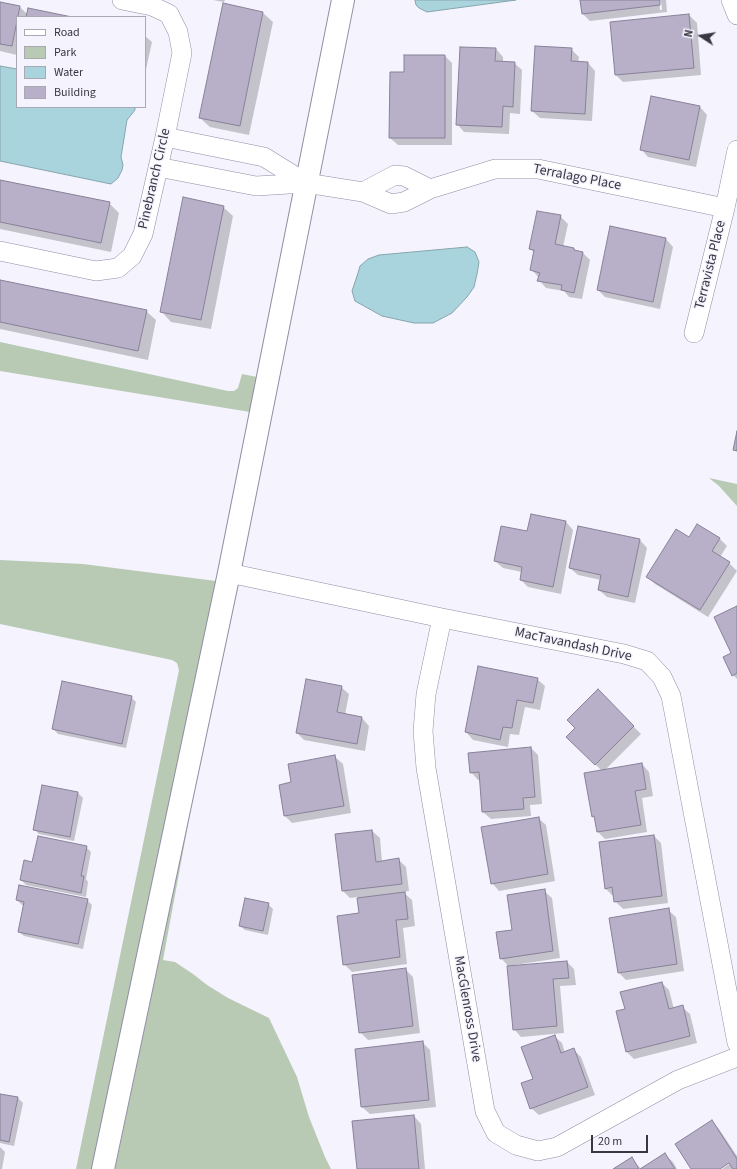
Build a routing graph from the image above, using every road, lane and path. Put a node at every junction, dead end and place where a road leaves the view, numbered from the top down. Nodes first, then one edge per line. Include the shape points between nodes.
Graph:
1 (122, 0) edge
2 (343, 0) edge
3 (731, 0) edge
4 (737, 15) edge
5 (165, 137) junction
6 (223, 149) junction
7 (737, 150) edge
8 (158, 166) junction
9 (217, 178) junction
10 (306, 183) junction
11 (430, 189) junction
12 (363, 192) junction
13 (725, 208) junction
14 (0, 251) edge
15 (694, 333) dead end
16 (229, 573) junction
17 (442, 618) junction
18 (737, 1043) edge
19 (737, 1056) edge
20 (103, 1169) edge

1 - 5 street, Pinebranch Circle via 152,6 169,14 178,32 182,53
2 - 10 main road
3 - 4 street
5 - 6 street
5 - 8 street, Pinebranch Circle
6 - 9 street
6 - 10 street via 264,158
7 - 13 street, Terravista Place
8 - 9 street
8 - 14 street, Pinebranch Circle via 143,234 132,256 118,268 96,271
9 - 10 street via 256,186
10 - 12 street, Terralago Place
10 - 16 main road
11 - 12 street, Terralago Place via 404,202 391,204
11 - 12 street via 404,176 395,175
11 - 13 street, Terralago Place via 495,169 538,169
13 - 15 street, Terravista Place
16 - 17 street, MacTavandash Drive
16 - 20 main road
17 - 18 street, MacTavandash Drive via 624,654 647,661 662,678 671,696
17 - 19 street, MacGlenross Drive via 426,694 423,731 426,768 484,1111 496,1133 516,1145 538,1151 557,1147 678,1080

